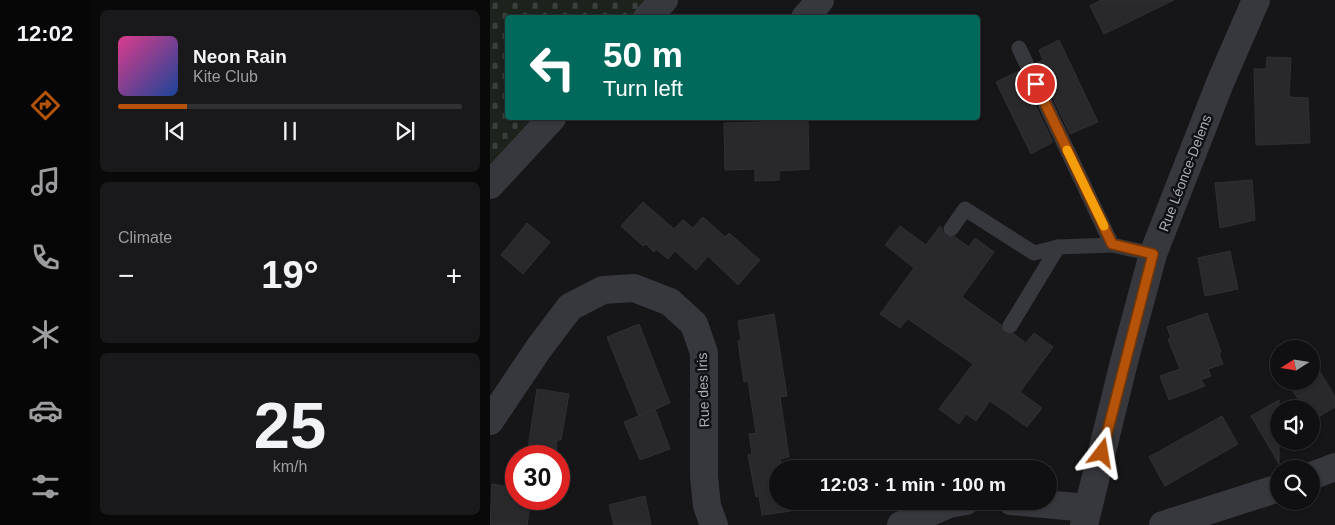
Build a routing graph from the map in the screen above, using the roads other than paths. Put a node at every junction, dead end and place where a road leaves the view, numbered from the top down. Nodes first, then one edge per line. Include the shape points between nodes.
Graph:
1 (664, 0) edge
2 (1256, 0) edge
3 (650, 15) edge
4 (1019, 48) dead end
5 (550, 120) edge
6 (490, 185) edge
7 (951, 229) dead end
8 (1112, 244) junction
9 (1058, 247) junction
10 (1153, 254) junction
11 (1010, 326) dead end
12 (490, 421) edge
13 (1335, 467) edge
14 (1320, 473) edge
15 (1270, 491) edge
16 (935, 510) edge
17 (1056, 510) edge
18 (1086, 516) edge
19 (714, 525) edge
20 (901, 525) edge
21 (1163, 525) edge

1 - 3 street
2 - 10 street, Rue Léonce-Delens
4 - 8 lane
5 - 6 street
7 - 9 lane via 965,209 1034,253
8 - 9 lane
8 - 10 lane
9 - 11 lane
10 - 18 street, Rue Léonce-Delens
12 - 19 street, Rue des Iris via 570,307 603,290 634,288 670,302 694,324 704,353 704,477 707,506
13 - 14 street
15 - 21 street
16 - 20 street
17 - 18 street

